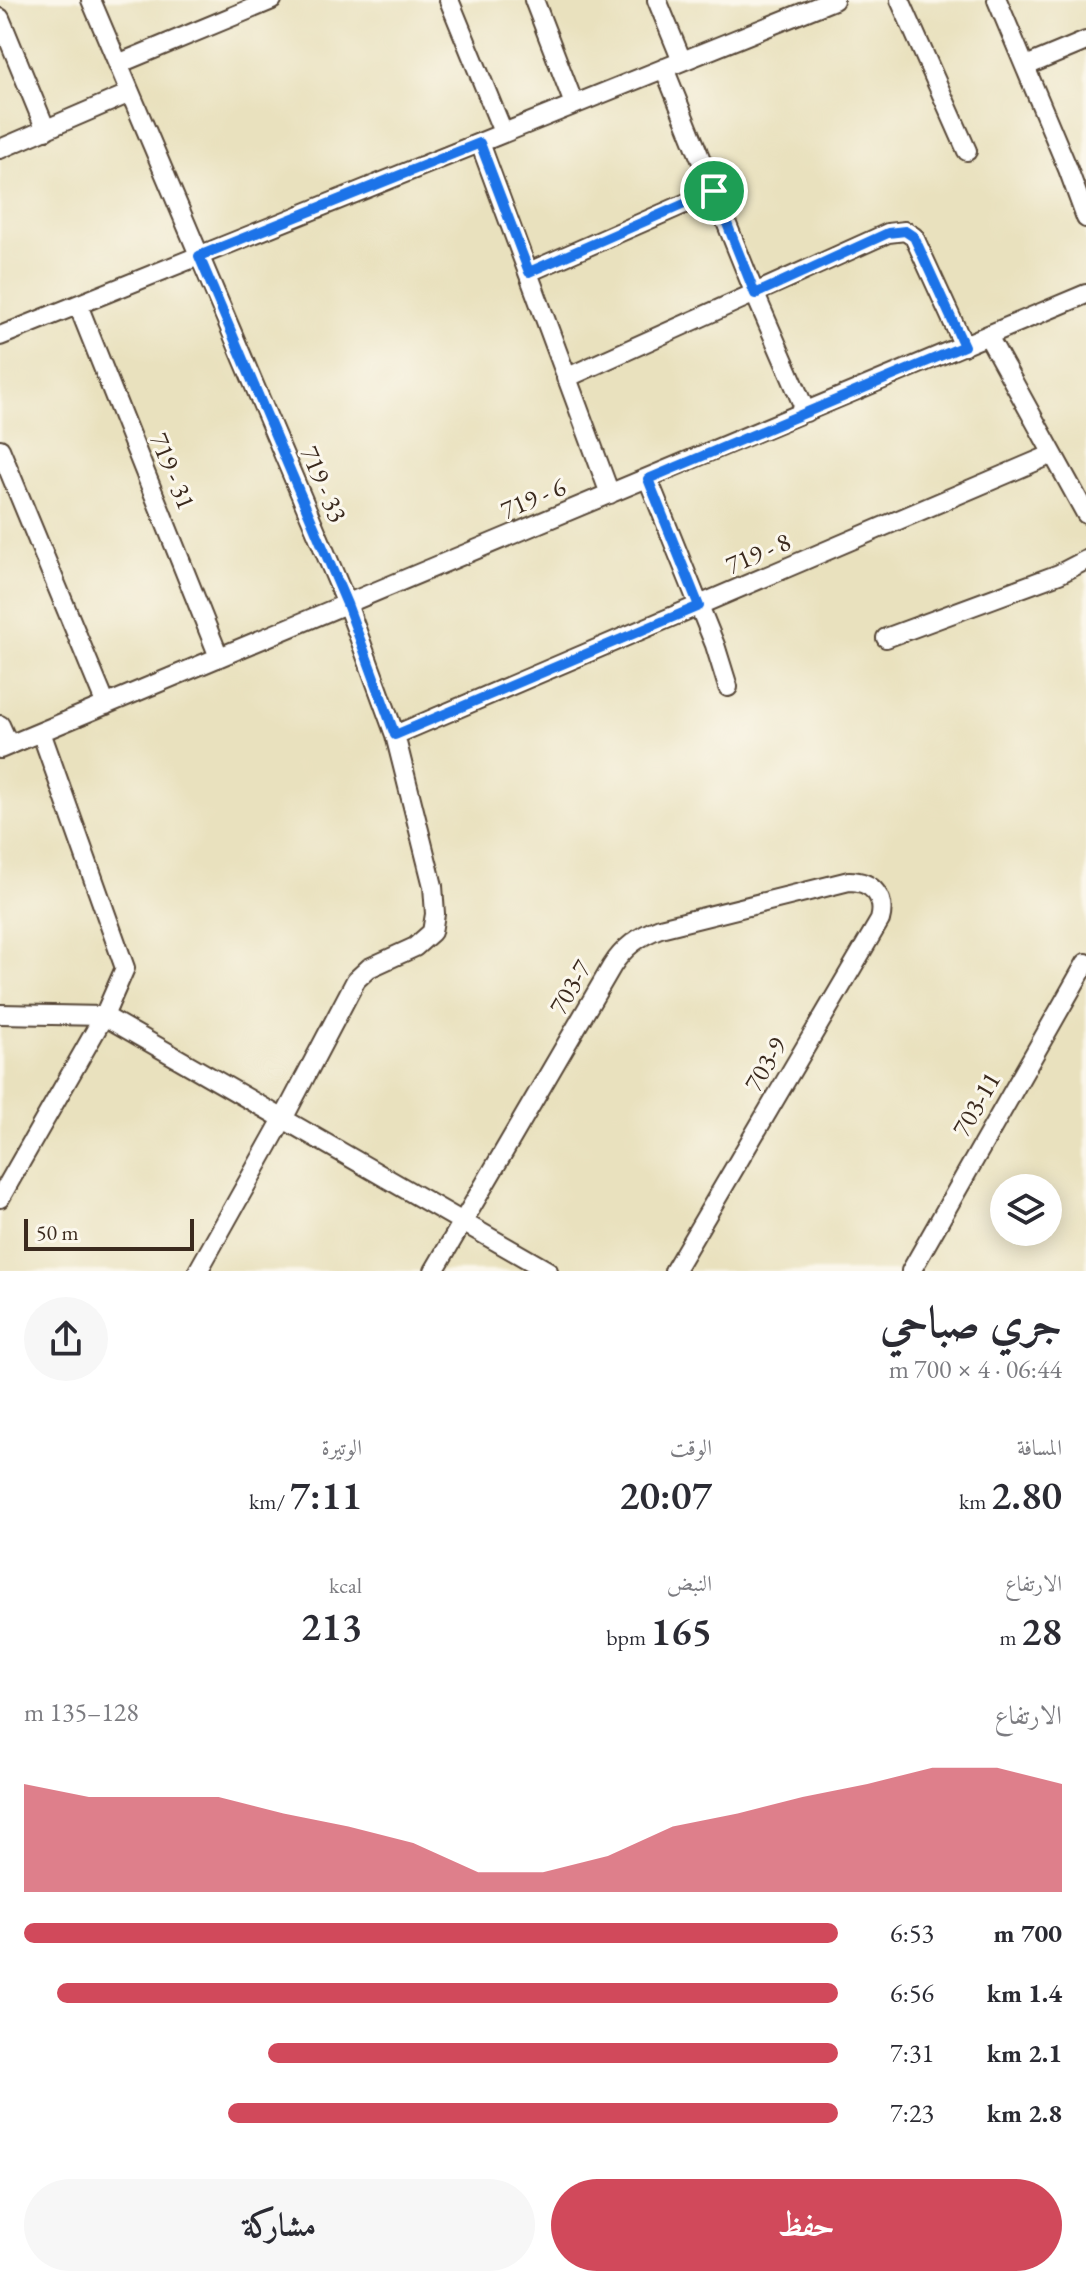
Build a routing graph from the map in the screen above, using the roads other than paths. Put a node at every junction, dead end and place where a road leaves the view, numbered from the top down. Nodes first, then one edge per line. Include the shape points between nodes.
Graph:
1 (91, 0) edge
2 (272, 0) edge
3 (449, 0) edge
4 (534, 0) edge
5 (657, 0) edge
6 (834, 0) edge
7 (900, 0) edge
8 (997, 0) edge
9 (0, 18) edge
10 (1086, 41) edge
11 (118, 64) junction
12 (673, 65) junction
13 (1026, 66) junction
14 (130, 93) junction
15 (574, 104) junction
16 (46, 130) junction
17 (503, 132) junction
18 (480, 143) junction
19 (0, 149) edge
20 (967, 151) dead end
21 (1086, 161) edge
22 (1068, 169) junction
23 (714, 191) junction
24 (1086, 218) edge
25 (199, 256) junction
26 (529, 272) junction
27 (755, 294) junction
28 (1086, 294) edge
29 (78, 305) junction
30 (0, 336) edge
31 (988, 336) junction
32 (964, 346) junction
33 (566, 378) junction
34 (806, 412) junction
35 (0, 449) edge
36 (1053, 454) junction
37 (648, 479) junction
38 (610, 494) junction
39 (1086, 514) edge
40 (1086, 560) edge
41 (347, 604) junction
42 (699, 606) junction
43 (886, 638) dead end
44 (219, 657) junction
45 (728, 687) dead end
46 (106, 705) junction
47 (0, 725) edge
48 (41, 732) junction
49 (395, 735) junction
50 (5, 747) edge
51 (866, 884) joint
52 (1086, 963) edge
53 (0, 1014) edge
54 (104, 1016) junction
55 (283, 1119) junction
56 (0, 1198) edge
57 (463, 1222) junction
58 (198, 1271) edge
59 (434, 1271) edge
60 (548, 1271) edge
61 (674, 1271) edge
62 (911, 1271) edge

1 - 11 street, 719 - 33
2 - 11 street
3 - 17 street
4 - 15 street
5 - 12 street
6 - 12 street
7 - 20 street
8 - 13 street
9 - 16 street
10 - 13 street
11 - 14 street, 719 - 33
12 - 15 street
12 - 23 street
13 - 22 street
14 - 16 street
14 - 25 street, 719 - 33
15 - 17 street
16 - 19 street
17 - 18 street
18 - 25 street
18 - 26 street
21 - 22 street
22 - 24 street
23 - 26 street
23 - 27 street
25 - 29 street
25 - 41 street, 719 - 33
26 - 33 street
27 - 32 street via 888,233 905,231 914,237
27 - 33 street
27 - 34 street
28 - 31 street, 719 - 6
29 - 30 street
29 - 44 street, 719 - 31
31 - 32 street, 719 - 6
31 - 36 street
32 - 34 street, 719 - 6
33 - 38 street
34 - 37 street, 719 - 6
35 - 46 street
36 - 39 street
36 - 42 street, 719 - 8
37 - 38 street, 719 - 6
37 - 42 street
38 - 41 street, 719 - 6
40 - 43 street
41 - 44 street, 719 - 6
41 - 49 street, 719 - 33
42 - 45 street
42 - 49 street, 719 - 8
44 - 46 street, 719 - 6
46 - 48 street, 719 - 6
47 - 50 street
48 - 50 street, 719 - 6
48 - 54 street via 125,968
49 - 55 street, 719 - 33 via 433,886 432,932 356,980
51 - 57 street, 703-7 via 849,881 660,928 628,946
51 - 61 street, 703-9 via 879,895 880,920
52 - 62 street, 703-11
53 - 54 street
54 - 55 street
54 - 56 street
55 - 57 street
55 - 58 street
57 - 59 street, 703-7
57 - 60 street

